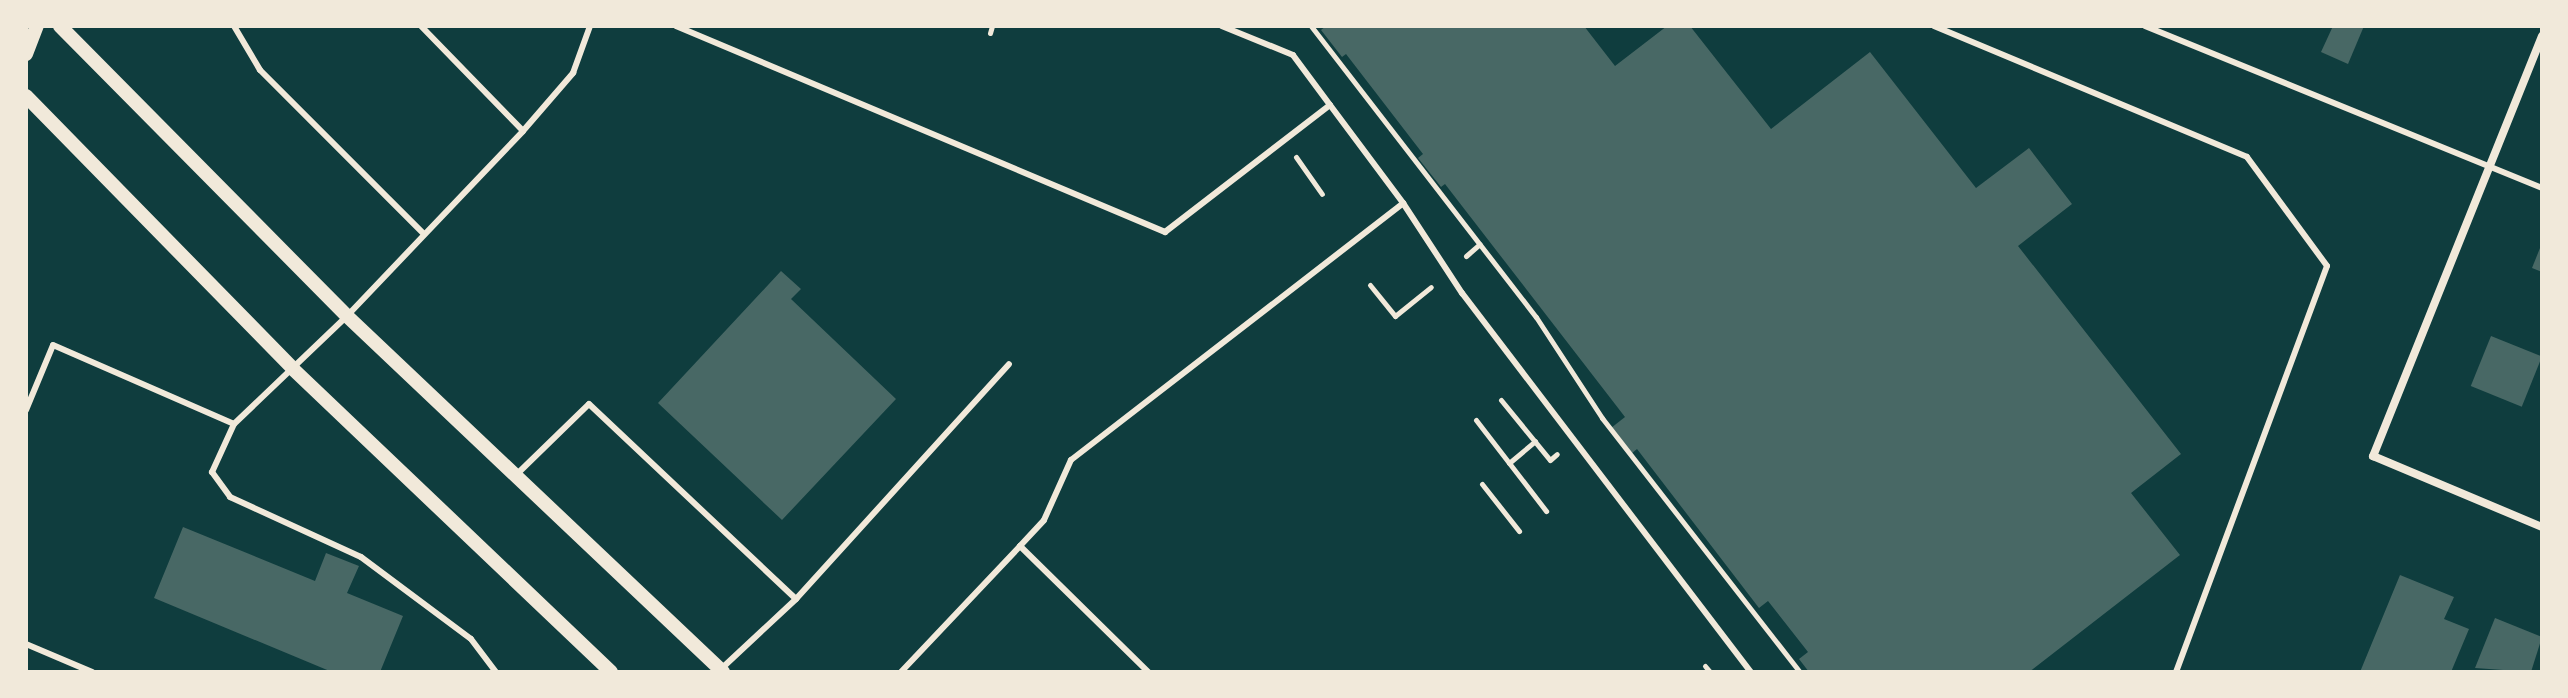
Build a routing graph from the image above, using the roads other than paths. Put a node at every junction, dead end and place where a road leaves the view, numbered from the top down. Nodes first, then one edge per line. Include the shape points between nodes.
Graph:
1 (37, 26) edge
2 (60, 26) edge
3 (234, 26) edge
4 (421, 26) edge
5 (590, 26) edge
6 (676, 26) edge
7 (1222, 26) edge
8 (1934, 26) edge
9 (2145, 26) edge
10 (2542, 36) edge
11 (26, 54) edge
12 (26, 96) edge
13 (1330, 105) junction
14 (523, 131) junction
15 (2491, 167) junction
16 (2542, 188) edge
17 (1403, 203) junction
18 (424, 234) junction
19 (347, 316) junction
20 (1009, 364) dead end
21 (293, 369) junction
22 (26, 410) edge
23 (234, 424) junction
24 (514, 477) junction
25 (2542, 527) edge
26 (1020, 546) junction
27 (796, 599) junction
28 (26, 644) edge
29 (721, 671) edge
30 (92, 672) edge
31 (496, 672) edge
32 (611, 672) edge
33 (901, 672) edge
34 (1148, 672) edge
35 (1751, 672) edge
36 (2176, 672) edge

1 - 11 street
2 - 19 street
3 - 18 lane via 260,70
4 - 14 lane
5 - 14 lane via 573,73
6 - 13 lane via 1165,232
7 - 13 lane via 1293,55
8 - 36 lane via 2247,157 2327,266
9 - 15 lane
10 - 15 street
12 - 21 street
13 - 17 lane
14 - 18 lane
15 - 16 lane
15 - 25 street via 2373,456
17 - 26 lane via 1071,460 1044,520
17 - 35 lane via 1448,272
18 - 19 lane
19 - 21 lane
19 - 24 street
20 - 27 lane
21 - 23 lane
21 - 32 street
22 - 23 lane via 53,345
23 - 31 lane via 212,472 230,497 387,574 471,639
24 - 27 lane via 589,404
24 - 29 street
26 - 33 lane
26 - 34 lane
27 - 29 lane
28 - 30 lane

